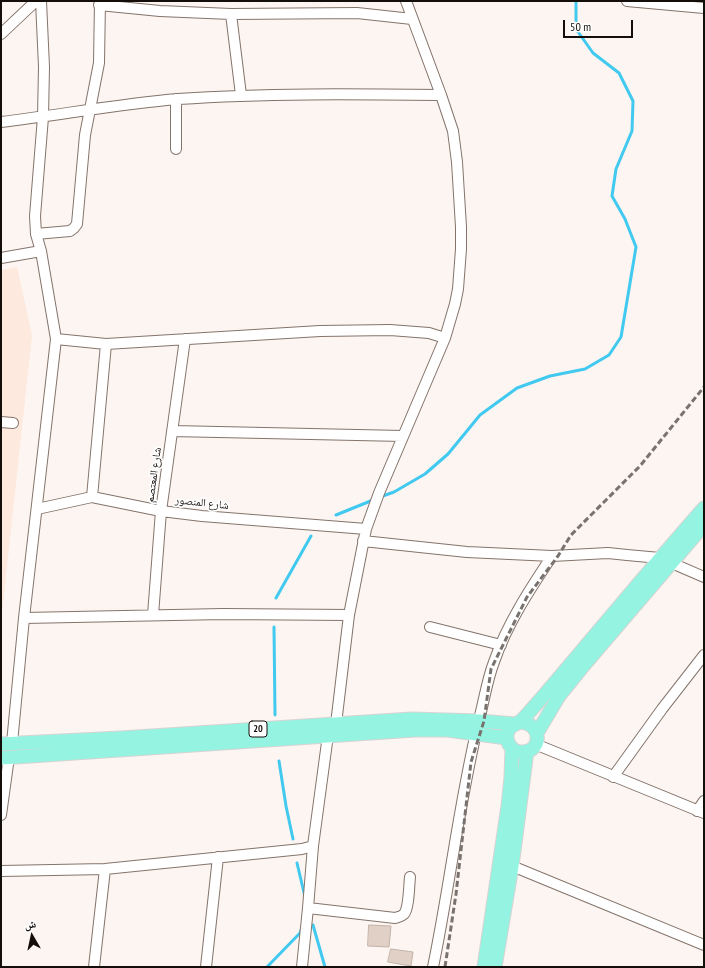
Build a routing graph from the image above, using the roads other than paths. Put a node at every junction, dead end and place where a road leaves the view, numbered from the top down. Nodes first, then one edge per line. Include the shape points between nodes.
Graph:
1 (36, 1) edge
2 (41, 1) edge
3 (406, 1) edge
4 (627, 1) edge
5 (100, 3) edge
6 (704, 8) edge
7 (231, 14) junction
8 (412, 19) junction
9 (1, 34) edge
10 (241, 95) junction
11 (441, 95) junction
12 (176, 99) junction
13 (91, 109) junction
14 (43, 117) junction
15 (1, 122) edge
16 (176, 149) dead end
17 (36, 234) junction
18 (41, 251) junction
19 (1, 258) edge
20 (445, 338) junction
21 (56, 339) junction
22 (185, 339) junction
23 (106, 344) junction
24 (1, 422) edge
25 (13, 423) dead end
26 (172, 431) junction
27 (403, 436) junction
28 (92, 497) junction
29 (37, 508) junction
30 (704, 508) edge
31 (161, 511) junction
32 (367, 524) junction
33 (704, 525) edge
34 (363, 541) junction
35 (552, 556) junction
36 (666, 560) junction
37 (704, 577) edge
38 (153, 615) junction
39 (349, 615) junction
40 (24, 618) junction
41 (430, 627) dead end
42 (501, 645) junction
43 (704, 655) edge
44 (479, 721) junction
45 (517, 723) junction
46 (336, 724) junction
47 (476, 734) junction
48 (328, 735) junction
49 (509, 743) junction
50 (533, 743) junction
51 (7, 744) edge
52 (5, 757) edge
53 (613, 776) junction
54 (704, 801) edge
55 (700, 812) edge
56 (1, 815) edge
57 (313, 846) junction
58 (218, 857) junction
59 (512, 866) junction
60 (105, 869) junction
61 (1, 871) edge
62 (410, 877) dead end
63 (308, 908) junction
64 (704, 945) edge
65 (94, 967) edge
66 (206, 967) edge
67 (302, 967) edge
68 (433, 967) edge
69 (484, 967) edge
70 (495, 967) edge

1 - 9 street
2 - 14 street
3 - 8 street
4 - 6 street
5 - 7 street via 160,11
5 - 13 street via 100,63
7 - 8 street via 356,13
7 - 10 street
8 - 11 street
10 - 11 street
10 - 12 street
11 - 20 street via 453,131 458,162 461,227 458,289
12 - 13 street
12 - 16 street
13 - 14 street
13 - 17 street via 85,136 77,224 70,231
14 - 15 street
14 - 17 street
17 - 18 street
18 - 19 street
18 - 21 street
20 - 22 street via 390,330 320,331
20 - 27 street
21 - 23 street
21 - 29 street
22 - 23 street
22 - 26 street, شارع المعتصم
23 - 28 street
24 - 25 street
26 - 27 street
26 - 31 street, شارع المعتصم
27 - 32 street
28 - 29 street, شارع المنصور
28 - 31 street, شارع المنصور
29 - 40 street
30 - 36 main road
31 - 32 street, شارع المنصور via 221,518
31 - 38 street, شارع المعتصم
32 - 34 street
33 - 36 main road
34 - 35 street via 467,552
34 - 39 street
35 - 36 street via 608,554
35 - 42 street
36 - 37 street
36 - 45 main road
36 - 50 main road via 560,696
38 - 39 street
38 - 40 street
39 - 46 street
40 - 51 street
41 - 42 street
42 - 44 street via 492,667
43 - 53 street
44 - 45 main road, 20
44 - 46 main road, 20 via 412,719
44 - 47 street
45 - 49 main road via 509,730
45 - 50 main road, 20 via 531,724
46 - 51 main road, 20
47 - 48 main road, 20 via 447,730 415,730
47 - 49 main road, 20
47 - 68 street
48 - 52 main road, 20
48 - 57 street
49 - 50 main road, 20 via 519,752
49 - 69 main road via 511,777 508,806
50 - 53 street
50 - 59 main road
52 - 56 street
53 - 55 street
54 - 55 street
57 - 58 street
57 - 63 street
58 - 60 street
58 - 66 street
59 - 64 street
59 - 70 main road
60 - 61 street
60 - 65 street
62 - 63 street via 407,908 404,914 395,918
63 - 67 street

